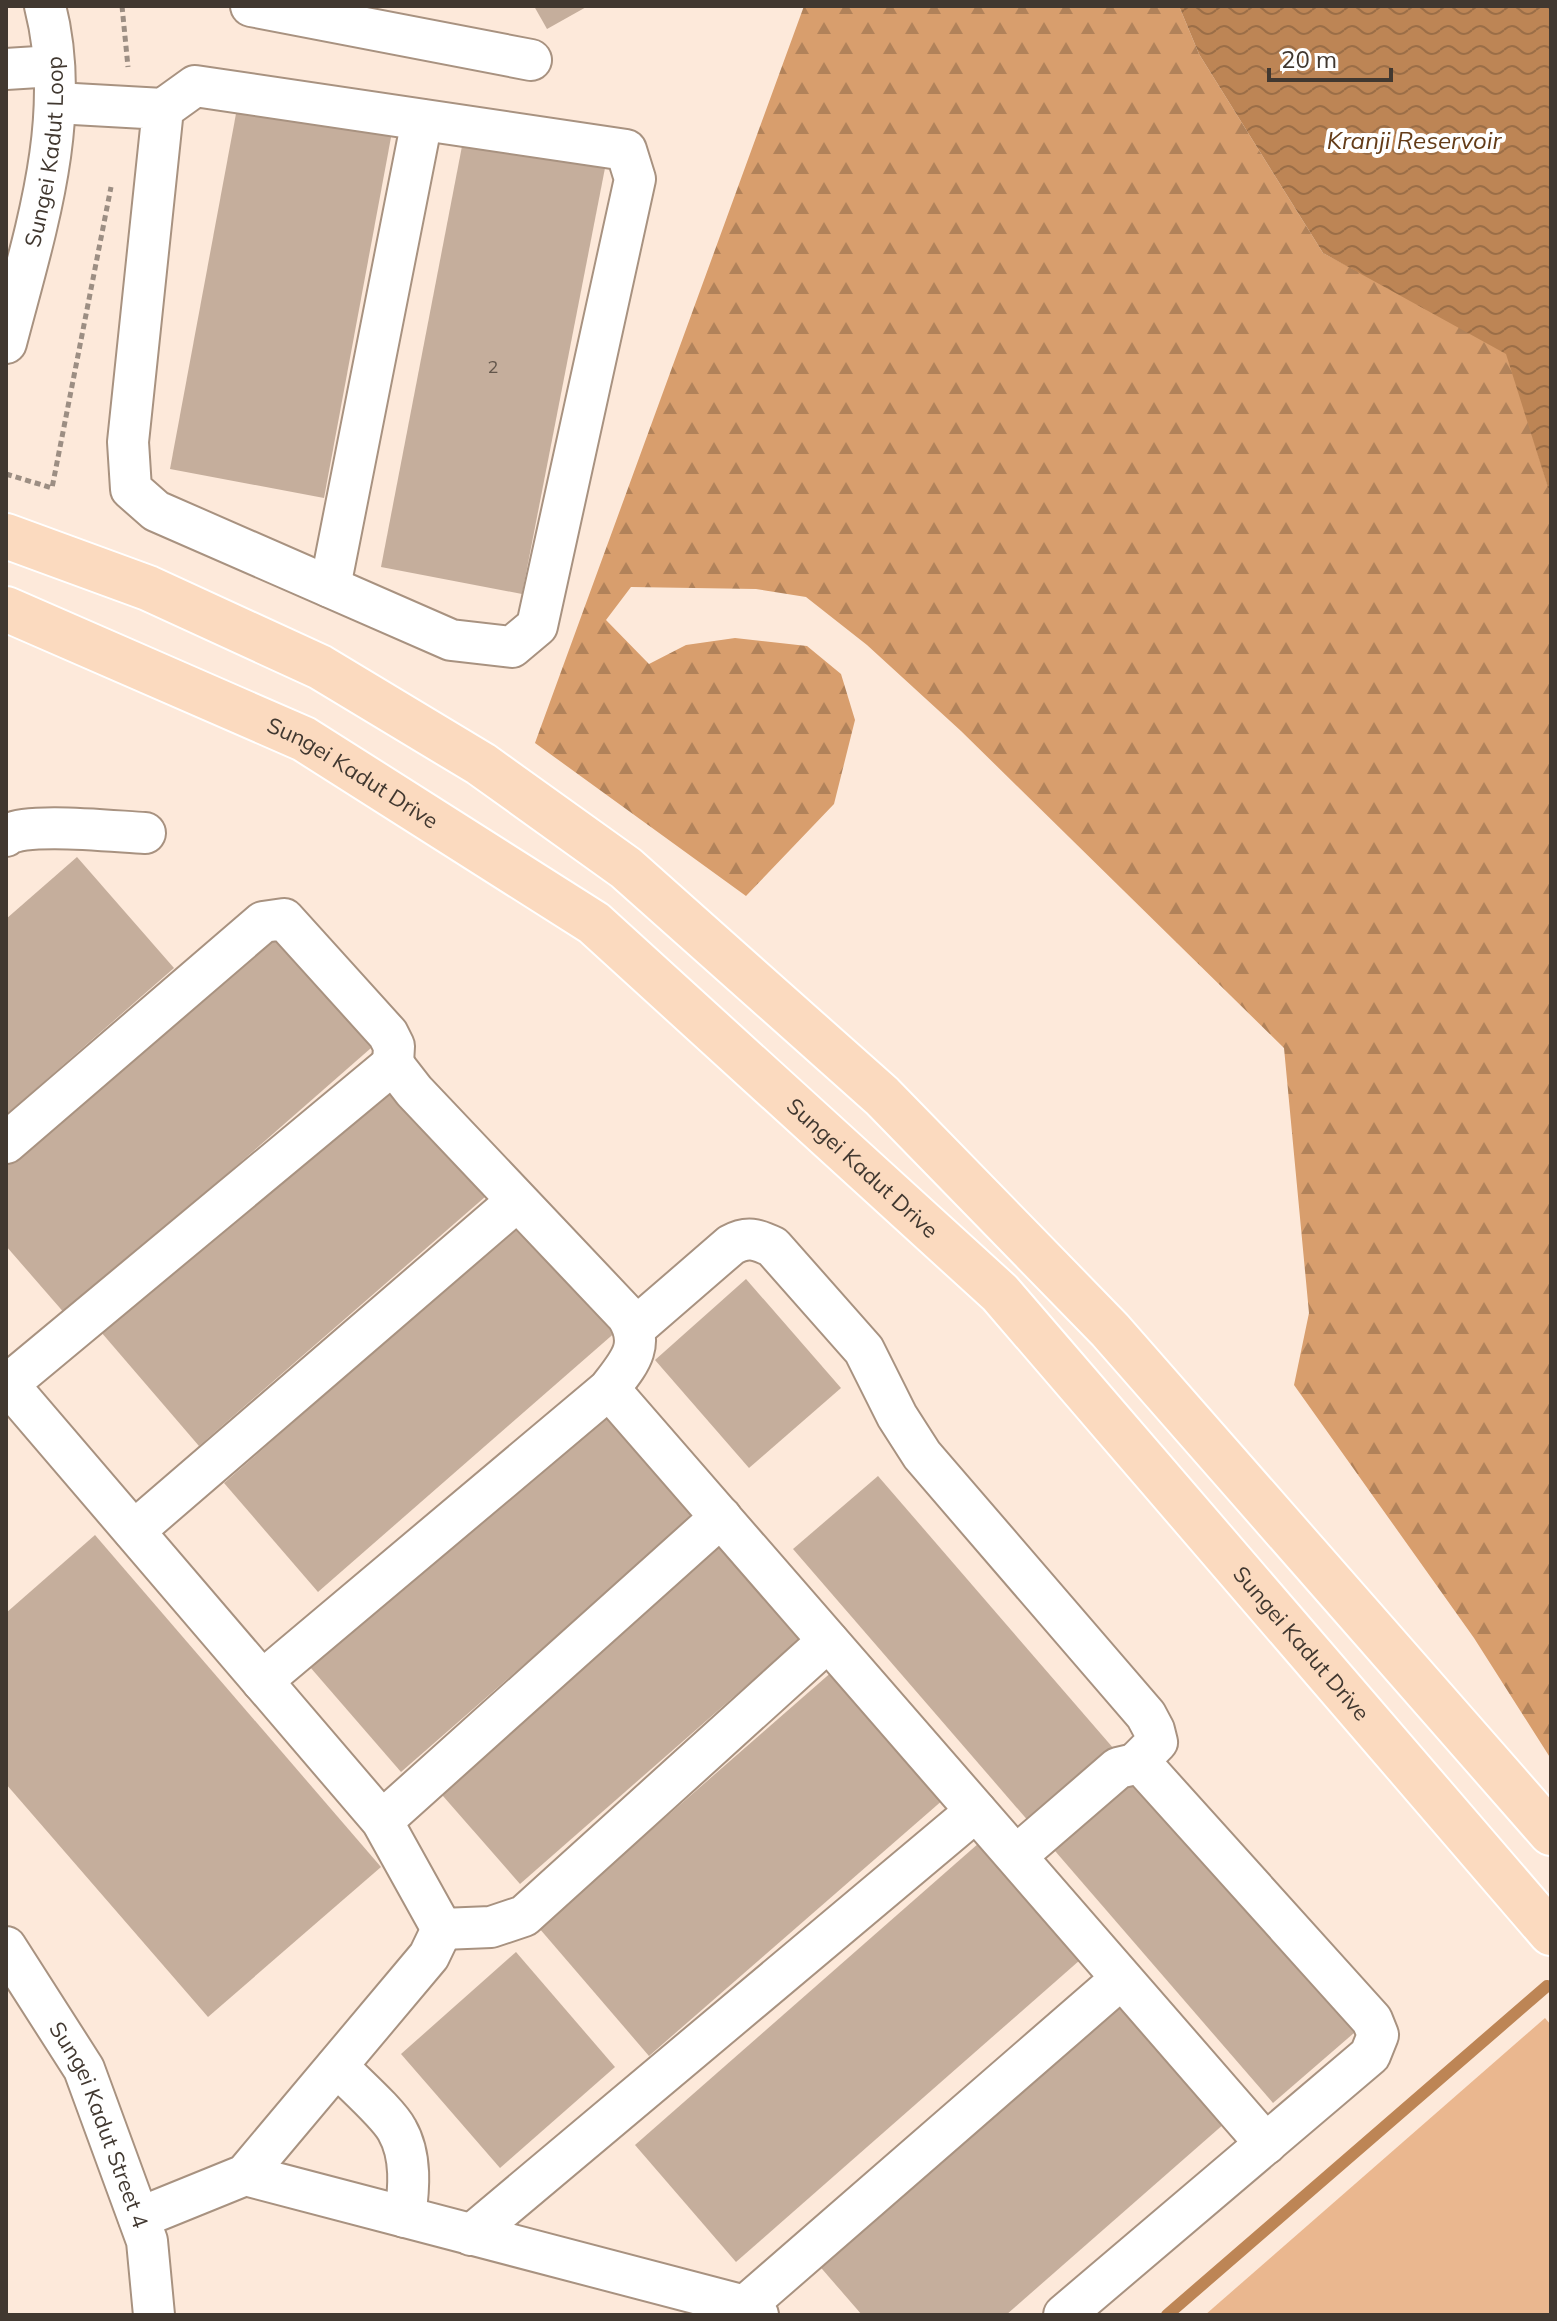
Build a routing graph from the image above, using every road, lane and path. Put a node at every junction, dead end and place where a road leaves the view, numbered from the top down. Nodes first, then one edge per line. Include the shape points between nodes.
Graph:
1 (45, 6) edge
2 (122, 6) edge
3 (251, 6) edge
4 (531, 60) dead end
5 (6, 69) edge
6 (55, 85) junction
7 (145, 108) junction
8 (422, 120) junction
9 (111, 183) dead end
10 (24, 204) edge
11 (6, 343) edge
12 (6, 474) edge
13 (6, 536) edge
14 (330, 587) junction
15 (6, 609) edge
16 (145, 833) dead end
17 (6, 836) edge
18 (393, 1064) junction
19 (6, 1143) edge
20 (517, 1201) junction
21 (635, 1328) junction
22 (7, 1383) edge
23 (609, 1389) junction
24 (721, 1517) junction
25 (134, 1531) junction
26 (828, 1641) junction
27 (262, 1681) junction
28 (1135, 1764) junction
29 (976, 1811) junction
30 (382, 1821) junction
31 (1551, 1833) edge
32 (1016, 1856) junction
33 (442, 1929) junction
34 (1551, 1933) edge
35 (6, 1947) edge
36 (1121, 1979) junction
37 (337, 2066) junction
38 (1266, 2144) junction
39 (245, 2175) junction
40 (405, 2217) junction
41 (139, 2218) junction
42 (471, 2235) junction
43 (752, 2311) edge
44 (154, 2315) edge
45 (1064, 2315) edge

1 - 6 street, Sungei Kadut Loop
2 - 7 path via 128,68
3 - 4 street
5 - 6 street
6 - 7 street
6 - 10 street, Sungei Kadut Loop
7 - 8 street via 195,86
7 - 14 street via 128,442 131,489 156,511
8 - 14 street
8 - 14 street via 626,150 635,179 537,626 512,647 451,640
9 - 12 path via 52,488
10 - 11 street, Sungei Kadut Loop
13 - 31 main road via 148,588 320,667 481,764 626,868 882,1096 1110,1330
15 - 34 main road, Sungei Kadut Drive via 304,739 594,923 1000,1293
16 - 17 street via 42,828 12,830
18 - 19 street via 388,1034 284,919 273,919 263,922
18 - 20 street
18 - 22 street
20 - 21 street
20 - 25 street
21 - 23 street via 636,1346
21 - 28 street via 731,1245 743,1238 773,1247 864,1350 922,1455 1146,1715 1157,1742
22 - 25 street
23 - 24 street
23 - 27 street
24 - 26 street
24 - 30 street
25 - 27 street
26 - 29 street
26 - 33 street via 524,1916 491,1927
27 - 30 street
28 - 32 street via 1118,1768
28 - 38 street via 1145,1768 1342,1986 1372,2020 1378,2035 1370,2055
29 - 32 street
29 - 42 street
30 - 33 street
32 - 36 street
33 - 37 street via 429,1956
35 - 41 street, Sungei Kadut Street 4 via 84,2069
36 - 38 street
36 - 43 street
37 - 39 street
37 - 40 street via 397,2130 406,2157
38 - 45 street
39 - 40 street
39 - 41 street
40 - 42 street
41 - 44 street, Sungei Kadut Street 4 via 147,2241
42 - 43 street

